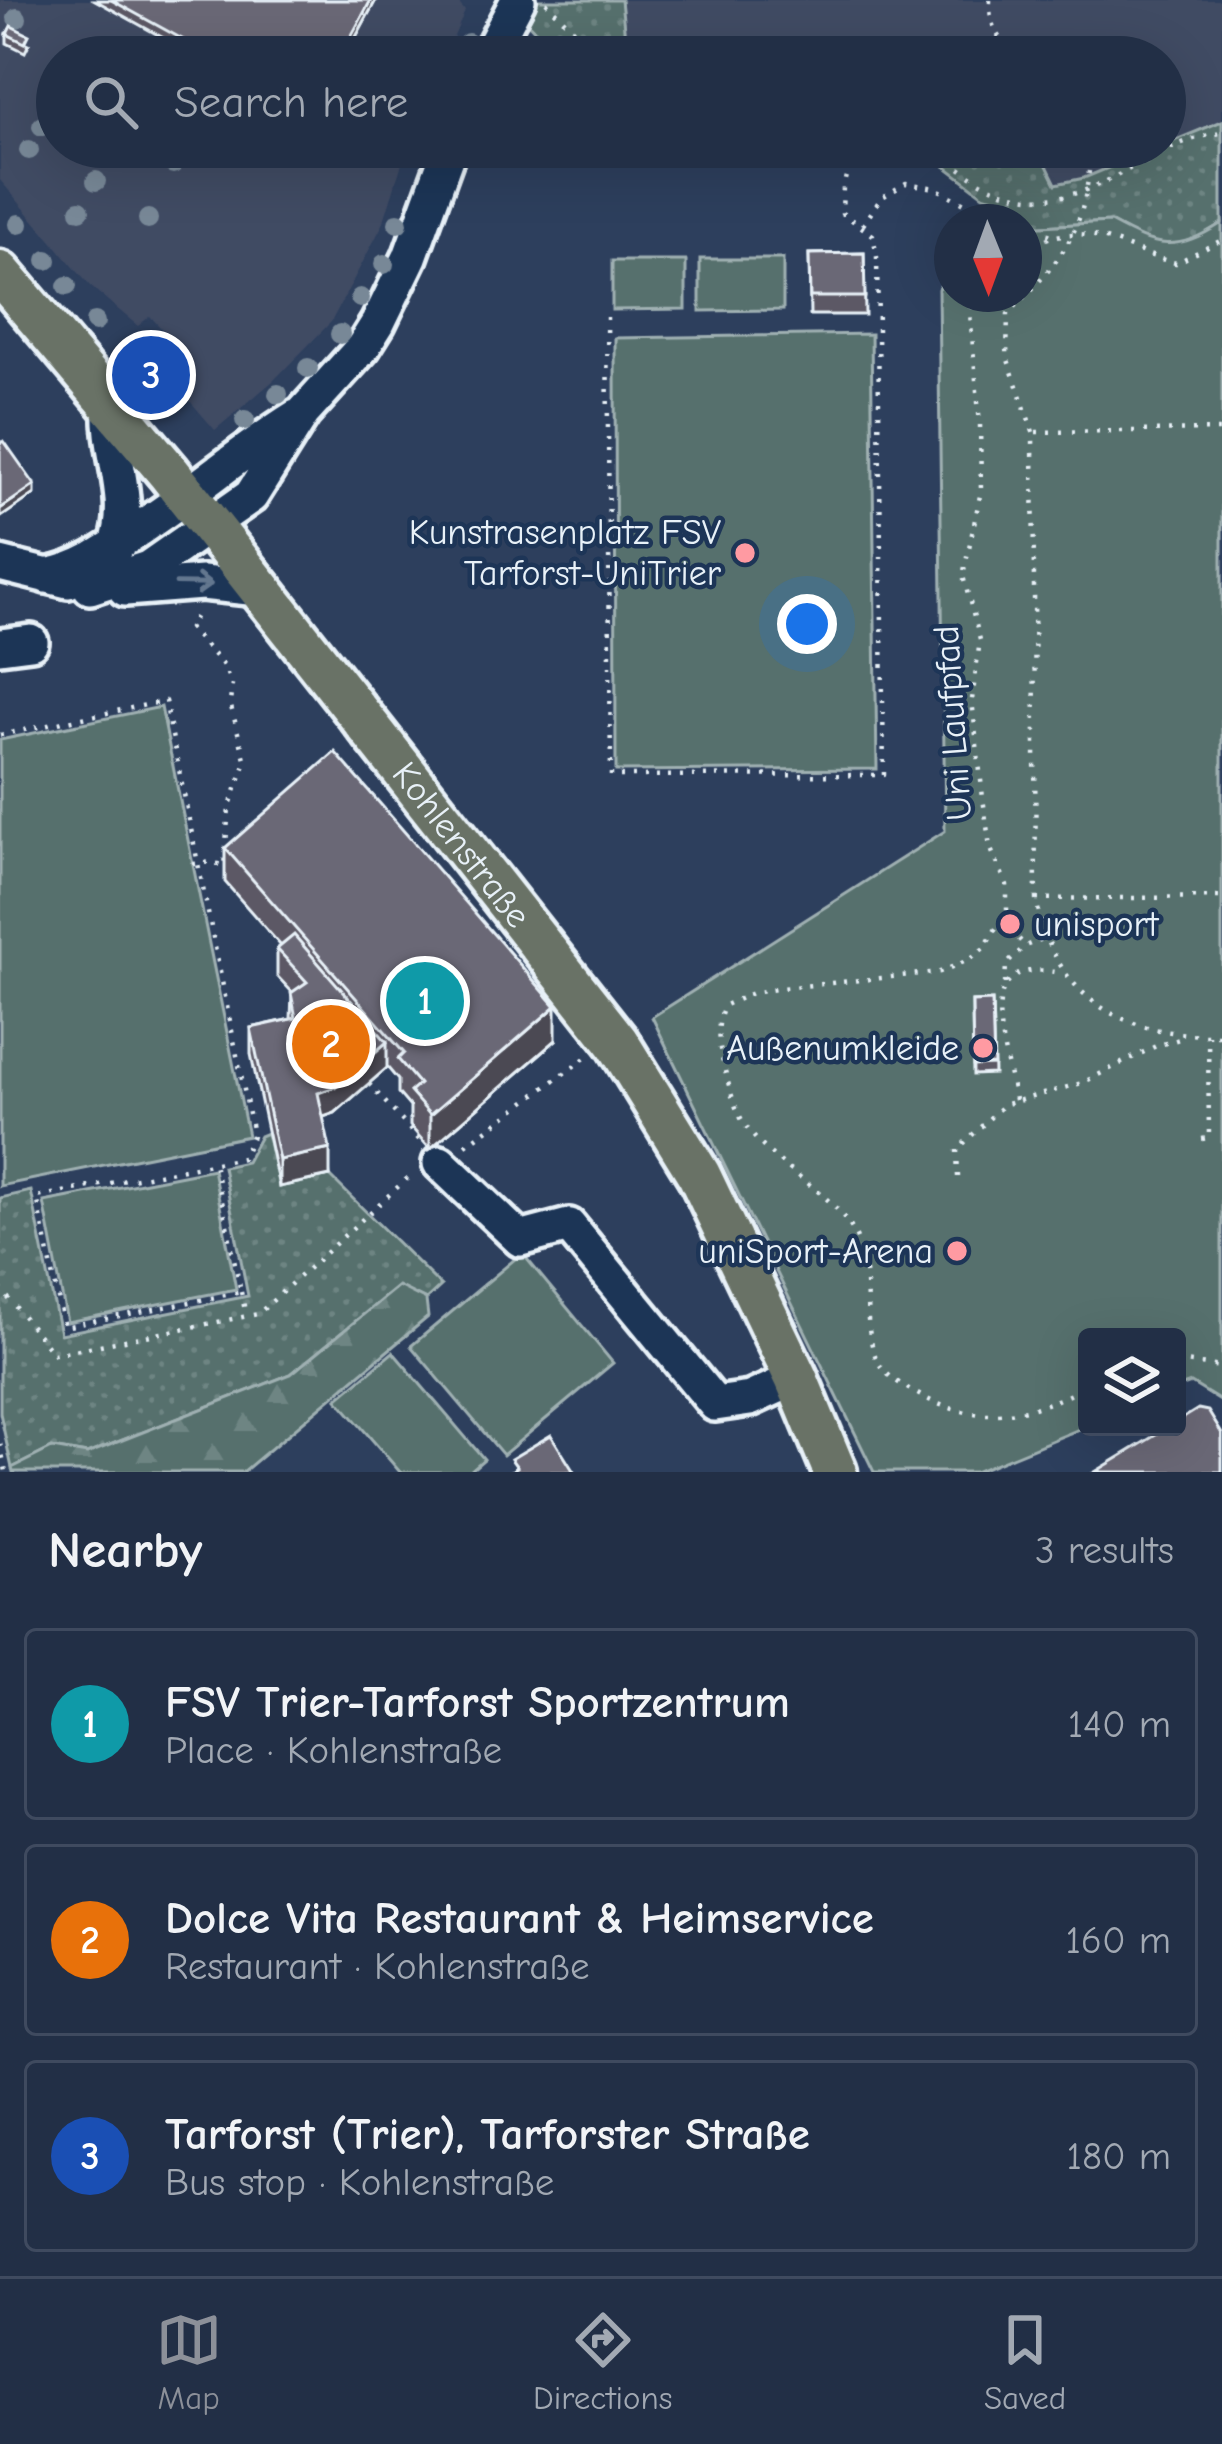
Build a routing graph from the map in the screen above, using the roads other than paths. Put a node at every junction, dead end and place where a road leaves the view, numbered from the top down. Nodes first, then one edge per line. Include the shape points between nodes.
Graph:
1 (518, 0) edge
2 (499, 36) edge
3 (442, 168) edge
4 (0, 273) edge
5 (111, 405) junction
6 (199, 512) junction
7 (116, 547) junction
8 (0, 564) edge
9 (46, 576) junction
10 (90, 587) junction
11 (259, 589) junction
12 (437, 1160) road end
13 (796, 1378) junction
14 (835, 1472) edge

1 - 2 street
3 - 6 street via 410,257 363,347 303,412 251,496
4 - 5 main road, Kohlenstraße
5 - 6 main road, Kohlenstraße
5 - 7 street via 124,497
6 - 7 street
6 - 10 street via 148,568
6 - 11 main road, Kohlenstraße
7 - 9 street
8 - 9 street
9 - 10 street
10 -> 11 street
11 - 13 main road, Kohlenstraße via 617,1042 699,1175
12 - 13 street via 520,1239 568,1226 715,1404
13 - 14 main road, Kohlenstraße

